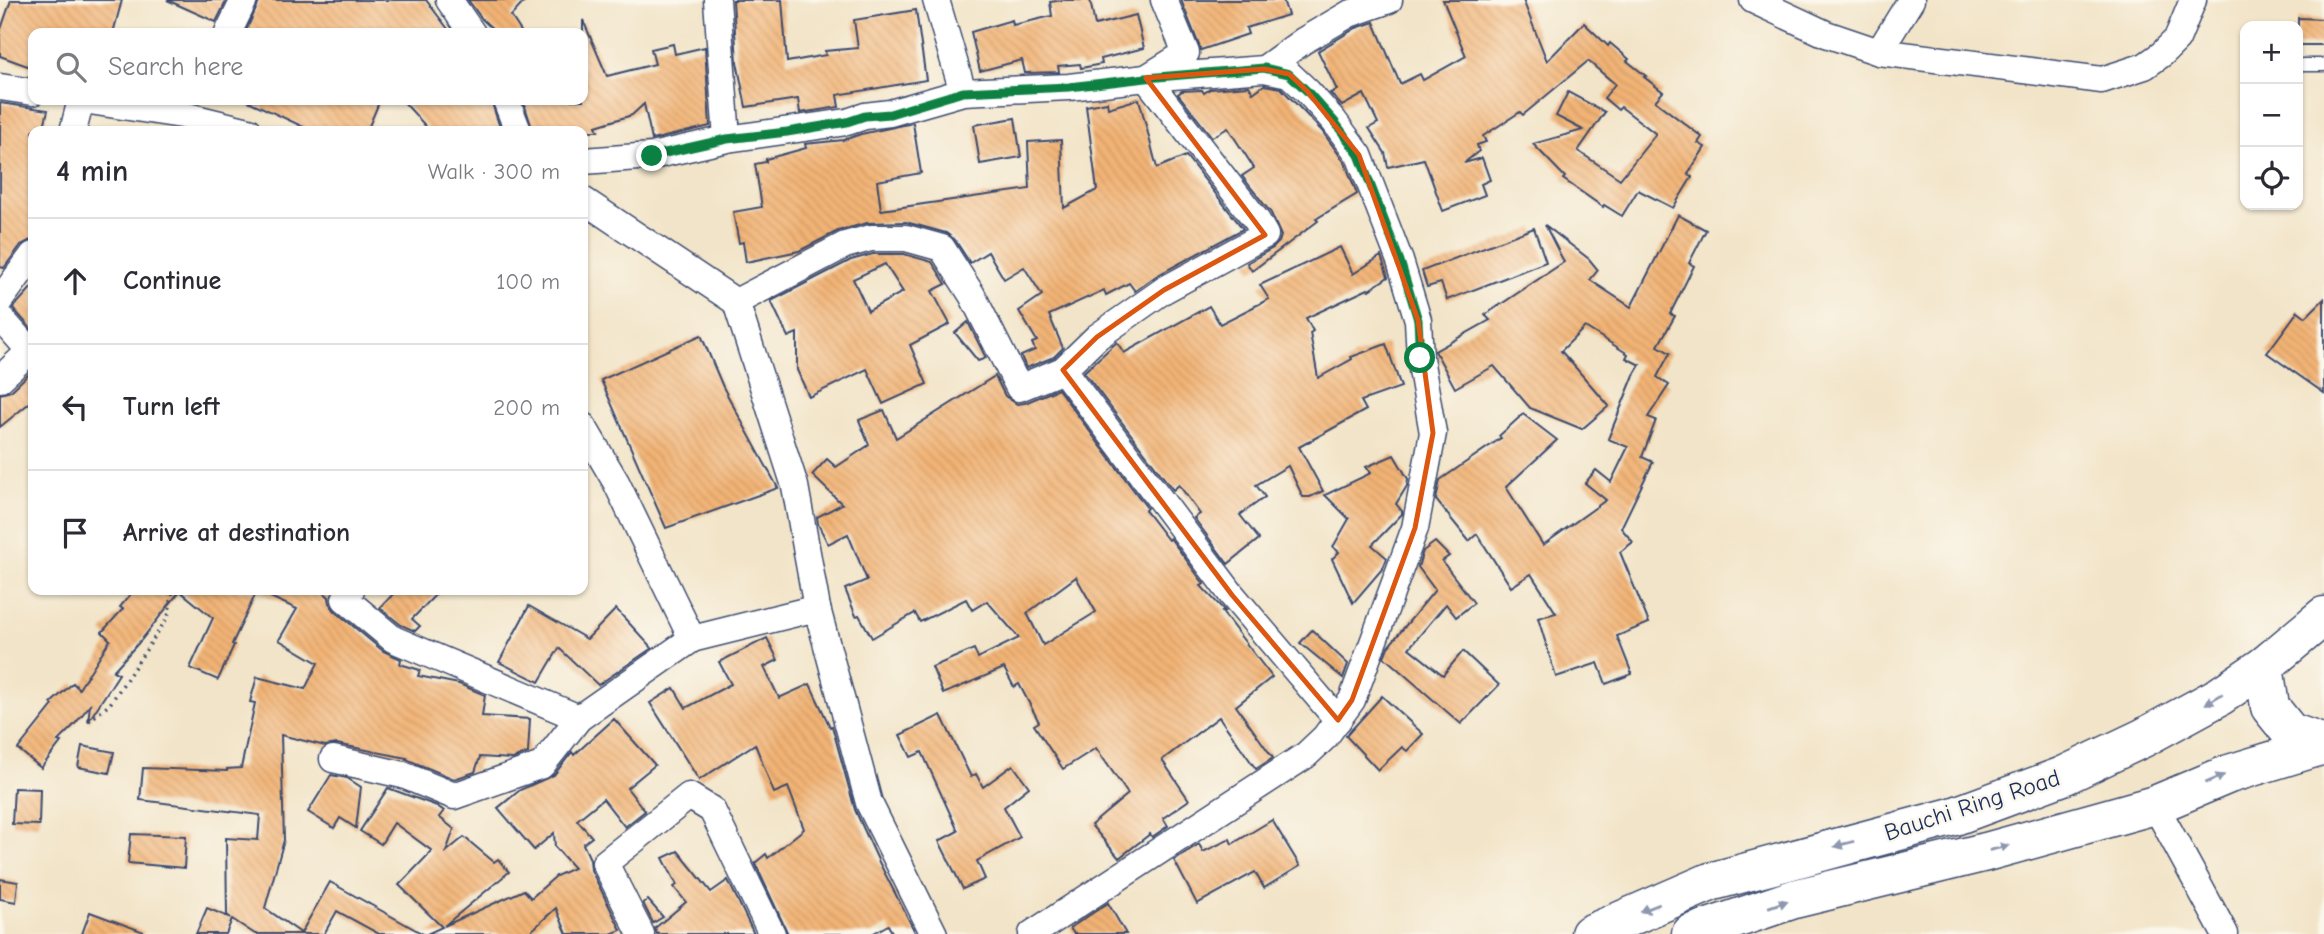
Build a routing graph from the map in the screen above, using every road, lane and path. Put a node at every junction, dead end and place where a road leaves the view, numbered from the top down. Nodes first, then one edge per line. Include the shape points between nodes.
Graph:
1 (244, 0) edge
2 (449, 0) edge
3 (717, 0) edge
4 (936, 0) edge
5 (1164, 0) edge
6 (1389, 0) edge
7 (1754, 0) edge
8 (1911, 0) edge
9 (2193, 0) edge
10 (230, 28) edge
11 (469, 28) edge
12 (1879, 52) junction
13 (2303, 65) edge
14 (2324, 65) edge
15 (1264, 68) junction
16 (1146, 78) junction
17 (0, 87) edge
18 (28, 91) edge
19 (963, 92) junction
20 (81, 105) edge
21 (151, 105) edge
22 (508, 105) edge
23 (192, 108) edge
24 (74, 126) edge
25 (237, 126) edge
26 (516, 126) edge
27 (727, 139) junction
28 (588, 161) edge
29 (588, 203) edge
30 (28, 262) edge
31 (0, 300) edge
32 (736, 302) junction
33 (0, 317) edge
34 (28, 345) edge
35 (28, 353) edge
36 (1063, 370) junction
37 (0, 379) edge
38 (588, 434) edge
39 (172, 595) edge
40 (345, 595) edge
41 (817, 608) junction
42 (2324, 616) edge
43 (692, 639) junction
44 (2264, 666) junction
45 (579, 718) junction
46 (1338, 720) junction
47 (89, 722) dead end
48 (2320, 750) edge
49 (333, 759) dead end
50 (2155, 804) junction
51 (640, 934) edge
52 (772, 934) edge
53 (934, 934) edge
54 (1032, 934) edge
55 (1590, 934) edge
56 (1691, 934) edge
57 (2225, 934) edge

1 - 10 street
2 - 11 street
3 - 27 street
4 - 19 street
5 - 16 street via 1186,53
6 - 15 street via 1349,14
7 - 12 street via 1825,34
8 - 12 street
9 - 12 street via 2177,39 2162,54 2145,66 2102,80
13 - 14 lane
15 - 16 street
15 - 46 street via 1289,74 1359,155 1418,320 1433,433 1415,528 1352,700
16 - 19 street
16 - 36 street via 1265,235 1164,290 1097,337
17 - 18 street
19 - 27 street via 890,114
20 - 24 street
21 - 23 street
22 - 26 street
23 - 25 street
27 - 28 street via 652,156
29 - 32 street
30 - 31 street
32 - 36 street via 845,245 871,238 906,237 942,248 972,295 1019,388
32 - 41 street via 795,485
33 - 34 street
35 - 37 street
36 - 46 street via 1232,595
38 - 43 street
39 - 47 path via 167,617 110,704
40 - 45 street via 393,639
41 - 43 street
41 - 53 street via 869,803
42 - 44 main road, Bauchi Ring Road
43 - 45 street
44 - 48 main road via 2270,707 2290,732
44 -> 55 main road, Bauchi Ring Road via 2184,716 2063,776 1955,816 1710,882
45 - 49 street via 542,765 454,796 403,775
46 - 54 street via 1306,755
50 -> 48 main road, Bauchi Ring Road via 2229,774
56 -> 50 main road, Bauchi Ring Road via 1794,899
50 - 57 street
51 - 52 street via 605,863 689,796 712,810

